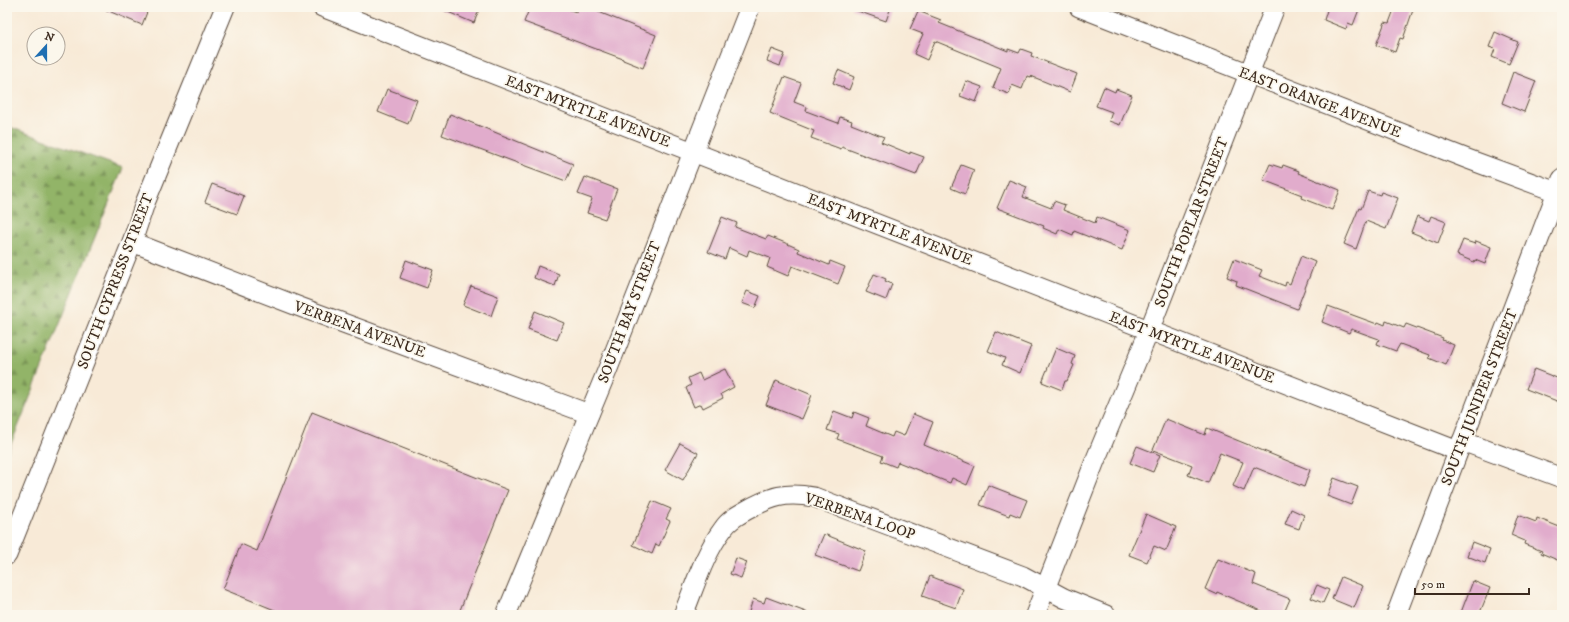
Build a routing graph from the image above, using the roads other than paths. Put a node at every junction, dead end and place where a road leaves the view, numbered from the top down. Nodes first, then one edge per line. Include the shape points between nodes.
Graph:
1 (225, 7) edge
2 (322, 7) edge
3 (750, 7) edge
4 (1079, 7) edge
5 (1275, 7) edge
6 (1250, 74) junction
7 (692, 152) junction
8 (1560, 188) edge
9 (132, 242) junction
10 (1149, 331) junction
11 (589, 414) junction
12 (1460, 446) junction
13 (1562, 478) edge
14 (7, 555) edge
15 (1045, 587) junction
16 (506, 615) edge
17 (683, 615) edge
18 (1034, 615) edge
19 (1106, 615) edge
20 (1396, 615) edge

1 - 9 street, SOUTH CYPRESS STREET via 145,203
2 - 7 street, EAST MYRTLE AVENUE
3 - 7 street, SOUTH BAY STREET
4 - 6 street, EAST ORANGE AVENUE
5 - 6 street, SOUTH POPLAR STREET
6 - 8 street, EAST ORANGE AVENUE via 1465,158
6 - 10 street, SOUTH POPLAR STREET
7 - 10 street, EAST MYRTLE AVENUE
7 - 11 street, SOUTH BAY STREET
8 - 12 street, SOUTH JUNIPER STREET
9 - 11 street, VERBENA AVENUE
9 - 14 street, SOUTH CYPRESS STREET
10 - 12 street, EAST MYRTLE AVENUE
10 - 15 street, SOUTH POPLAR STREET
11 - 16 street, SOUTH BAY STREET
12 - 13 street, EAST MYRTLE AVENUE
12 - 20 street, SOUTH JUNIPER STREET
15 - 17 street, VERBENA LOOP via 991,563 814,497 782,496 766,499 736,516 723,528 706,560
15 - 18 street, SOUTH POPLAR STREET
15 - 19 street, VERBENA LOOP via 1064,598

